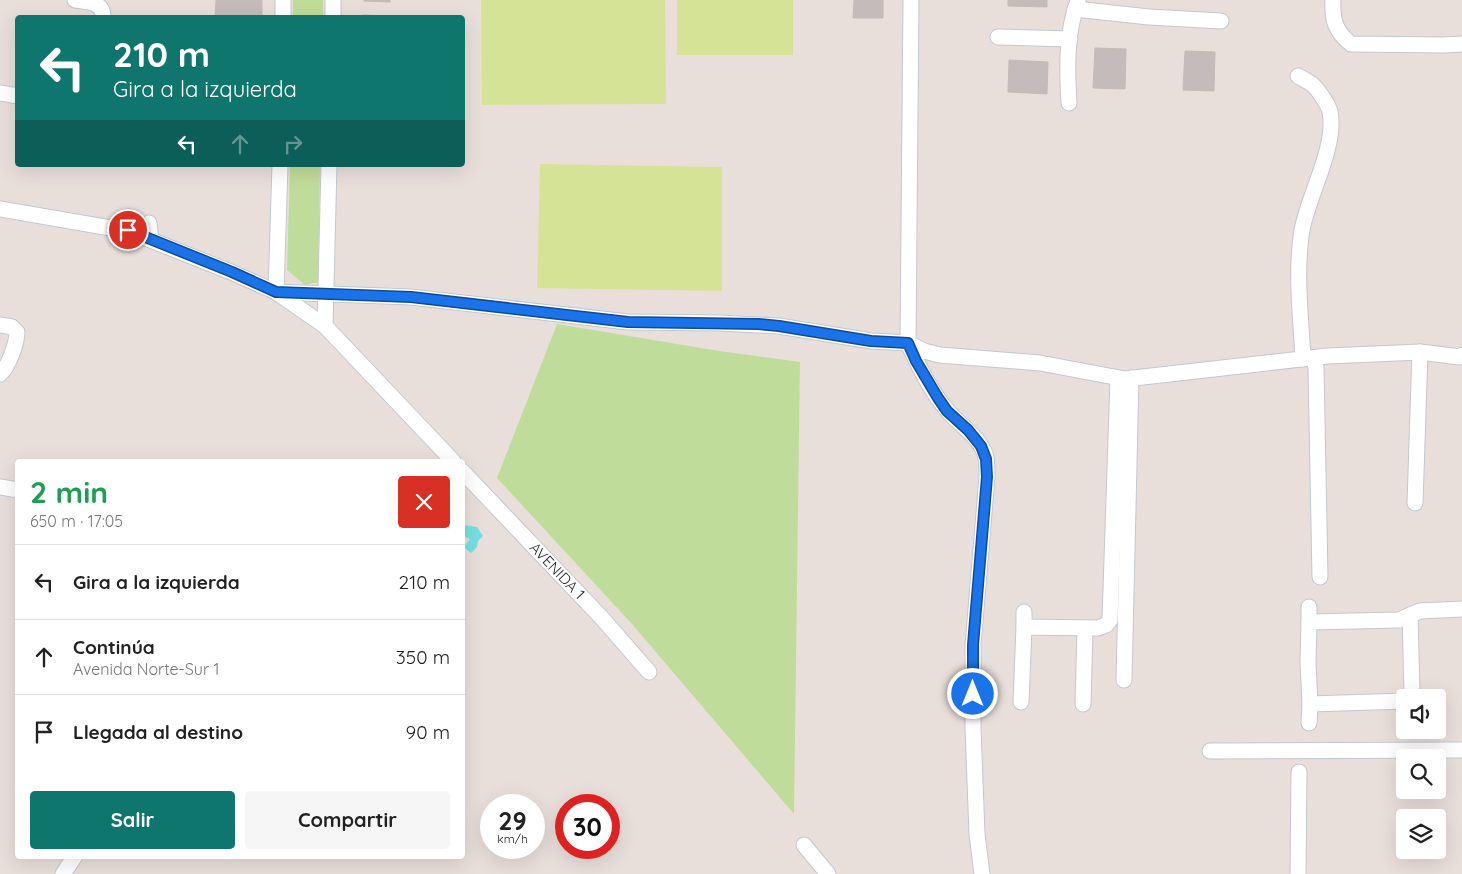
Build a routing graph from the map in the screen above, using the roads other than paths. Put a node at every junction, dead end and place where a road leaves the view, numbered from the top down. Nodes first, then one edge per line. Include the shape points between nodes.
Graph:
1 (74, 0) edge
2 (283, 0) edge
3 (333, 0) edge
4 (911, 0) edge
5 (1333, 0) edge
6 (1075, 3) edge
7 (103, 15) edge
8 (283, 15) edge
9 (333, 15) edge
10 (1221, 21) dead end
11 (998, 38) dead end
12 (1070, 39) junction
13 (1462, 44) edge
14 (1298, 76) dead end
15 (0, 93) edge
16 (15, 96) edge
17 (1068, 103) dead end
18 (280, 167) edge
19 (329, 167) edge
20 (0, 209) edge
21 (149, 223) dead end
22 (151, 240) junction
23 (276, 292) junction
24 (325, 293) junction
25 (0, 325) edge
26 (325, 326) junction
27 (908, 343) junction
28 (1420, 352) junction
29 (1461, 357) edge
30 (1309, 358) junction
31 (0, 374) edge
32 (1124, 378) junction
33 (451, 459) edge
34 (465, 474) edge
35 (0, 487) edge
36 (15, 490) edge
37 (1415, 503) dead end
38 (1320, 577) dead end
39 (1462, 609) edge
40 (1410, 615) junction
41 (1086, 628) junction
42 (649, 672) dead end
43 (1124, 680) dead end
44 (1412, 689) edge
45 (1396, 701) edge
46 (1021, 702) dead end
47 (1083, 704) dead end
48 (1310, 704) junction
49 (1309, 723) dead end
50 (1462, 750) edge
51 (1210, 751) dead end
52 (1299, 772) dead end
53 (804, 845) dead end
54 (73, 859) edge
55 (63, 874) edge
56 (828, 874) edge
57 (982, 874) edge
58 (1298, 874) edge

1 - 7 street via 101,7
2 - 8 street
3 - 9 street
4 - 27 street
5 - 13 street via 1332,16 1336,27 1351,44
6 - 10 street via 1150,17
6 - 12 street
11 - 12 street
12 - 17 street
14 - 30 street via 1315,86 1328,106 1331,118 1326,151 1302,236 1300,281
15 - 16 street
18 - 23 street
19 - 24 street
20 - 22 street via 128,230
21 - 22 street
22 - 23 street
23 - 24 street
23 - 26 street
24 - 26 street
24 - 27 street via 411,297 628,322 772,325 871,341
25 - 31 street via 12,327 17,332 17,339 5,371
26 - 33 street
27 - 32 street via 940,355 1040,363
27 - 57 street via 938,398 981,446 986,459 973,645 972,728
28 - 29 street
28 - 30 street
28 - 37 street
30 - 32 street
30 - 38 street via 1316,368
32 - 41 street via 1110,620 1098,628
32 - 43 street
34 - 42 street, AVENIDA 1
35 - 36 street
39 - 40 street via 1426,610
40 - 44 street
40 - 48 street via 1400,620 1309,615
41 - 46 street via 1024,620
41 - 47 street
45 - 48 street
48 - 49 street
50 - 51 street
52 - 58 street
53 - 56 street
54 - 55 street

